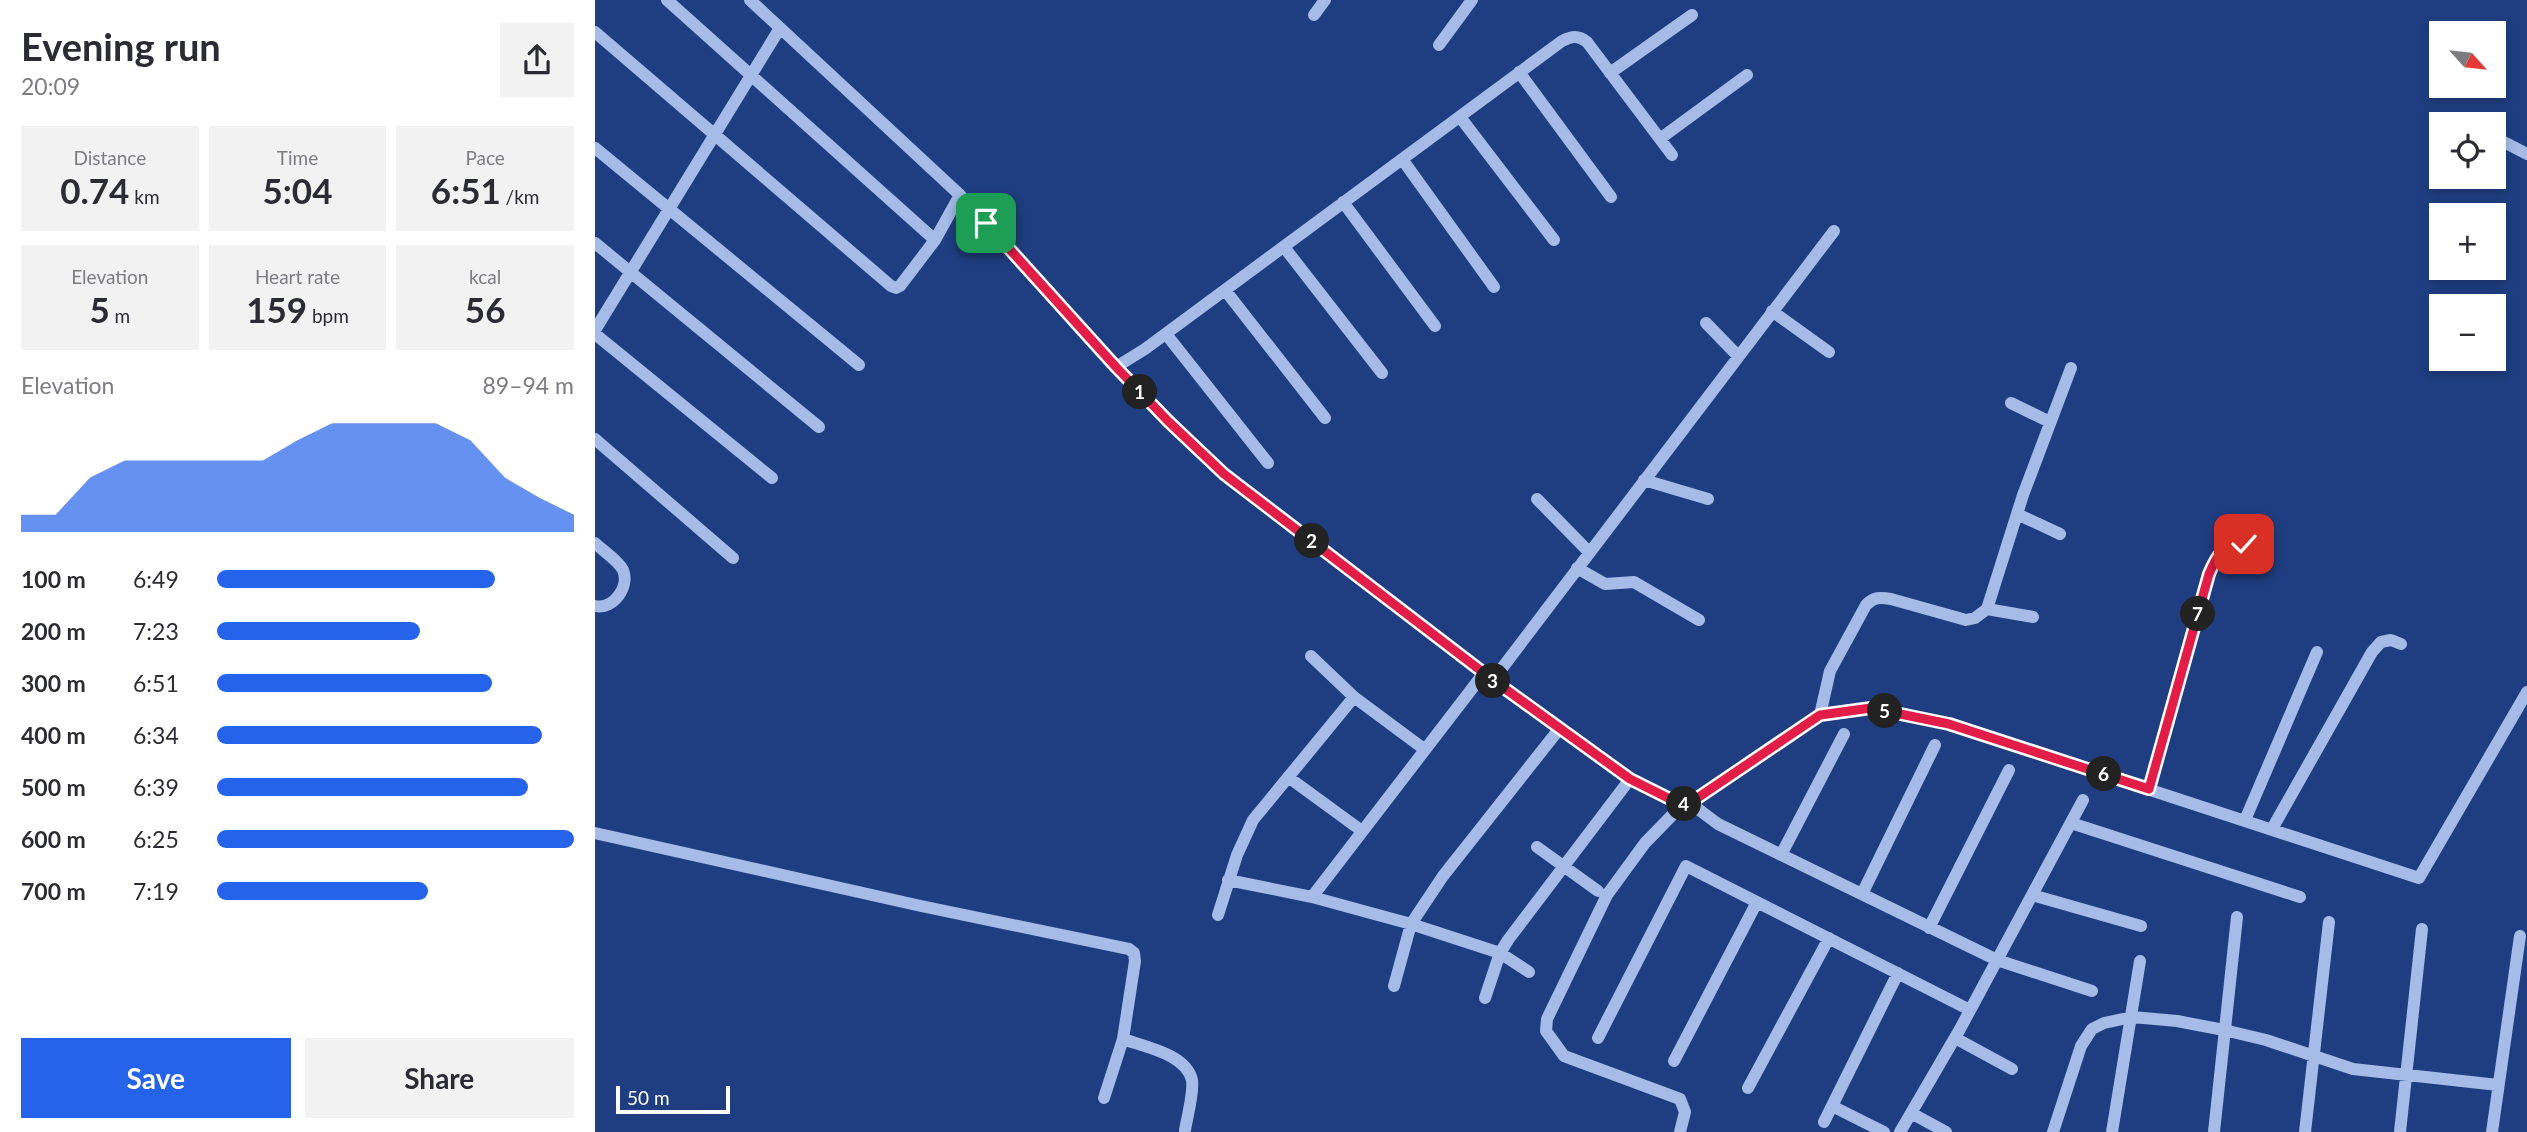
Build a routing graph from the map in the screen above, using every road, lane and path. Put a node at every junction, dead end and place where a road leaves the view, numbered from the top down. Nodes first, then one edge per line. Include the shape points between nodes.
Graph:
1 (667, 0) edge
2 (750, 0) edge
3 (1325, 0) edge
4 (1472, 0) edge
5 (1314, 15) dead end
6 (1692, 15) dead end
7 (780, 28) junction
8 (595, 33) edge
9 (1439, 45) dead end
10 (1519, 72) junction
11 (751, 73) junction
12 (1611, 73) junction
13 (1747, 75) dead end
14 (1459, 117) junction
15 (713, 136) junction
16 (1661, 138) junction
17 (2506, 143) edge
18 (595, 148) edge
19 (2527, 154) edge
20 (1672, 155) dead end
21 (1402, 159) junction
22 (960, 195) junction
23 (1611, 197) dead end
24 (1343, 202) junction
25 (669, 209) junction
26 (1834, 231) dead end
27 (935, 240) junction
28 (1554, 240) dead end
29 (595, 243) edge
30 (1284, 247) junction
31 (629, 273) junction
32 (1494, 287) dead end
33 (1226, 290) junction
34 (1772, 311) junction
35 (1706, 323) dead end
36 (1435, 326) dead end
37 (595, 332) edge
38 (1166, 334) junction
39 (1829, 352) dead end
40 (1738, 356) junction
41 (859, 365) dead end
42 (1116, 367) junction
43 (2071, 368) dead end
44 (1383, 373) dead end
45 (2011, 403) dead end
46 (1325, 418) dead end
47 (2050, 422) junction
48 (819, 427) dead end
49 (595, 439) edge
50 (1268, 463) dead end
51 (772, 478) dead end
52 (1644, 480) junction
53 (1537, 499) dead end
54 (1708, 499) dead end
55 (2017, 514) junction
56 (2060, 534) dead end
57 (595, 543) edge
58 (2244, 544) dead end
59 (1589, 552) junction
60 (733, 558) dead end
61 (1577, 568) junction
62 (595, 606) edge
63 (1987, 609) junction
64 (2033, 617) dead end
65 (1699, 620) dead end
66 (2401, 644) dead end
67 (2317, 652) dead end
68 (1311, 656) dead end
69 (1488, 677) junction
70 (2527, 692) edge
71 (1354, 697) junction
72 (1820, 715) junction
73 (1560, 728) junction
74 (1844, 734) dead end
75 (1935, 745) dead end
76 (1424, 749) junction
77 (2009, 769) dead end
78 (1288, 777) junction
79 (1630, 779) junction
80 (2149, 789) junction
81 (2083, 800) dead end
82 (1686, 804) junction
83 (2245, 821) junction
84 (2071, 823) junction
85 (2272, 829) junction
86 (1362, 831) junction
87 (595, 833) edge
88 (1537, 847) dead end
89 (1780, 855) junction
90 (1563, 867) junction
91 (1229, 880) junction
92 (1598, 891) dead end
93 (1862, 894) junction
94 (2032, 895) junction
95 (1312, 897) junction
96 (2300, 897) dead end
97 (1757, 901) junction
98 (1218, 915) dead end
99 (2237, 917) dead end
100 (2329, 922) dead end
101 (1411, 924) junction
102 (2141, 926) dead end
103 (1929, 928) junction
104 (2422, 929) dead end
105 (2521, 936) dead end
106 (1829, 939) junction
107 (1500, 953) junction
108 (1997, 960) junction
109 (2140, 961) dead end
110 (1529, 972) dead end
111 (1898, 973) junction
112 (1394, 986) dead end
113 (2092, 991) dead end
114 (1485, 998) dead end
115 (1970, 1010) junction
116 (2132, 1017) junction
117 (2224, 1030) junction
118 (1598, 1038) dead end
119 (1955, 1038) junction
120 (1123, 1039) junction
121 (2314, 1057) junction
122 (1674, 1061) dead end
123 (2011, 1069) dead end
124 (2406, 1075) junction
125 (2498, 1085) junction
126 (1748, 1088) dead end
127 (1104, 1097) dead end
128 (1832, 1106) junction
129 (1911, 1114) junction
130 (1824, 1122) dead end
131 (1185, 1130) edge
132 (1680, 1132) edge
133 (1884, 1132) edge
134 (1900, 1132) edge
135 (1946, 1132) edge
136 (2053, 1132) edge
137 (2112, 1132) edge
138 (2214, 1132) edge
139 (2305, 1132) edge
140 (2400, 1132) edge
141 (2493, 1132) edge

1 - 11 street
2 - 7 street
3 - 5 street
4 - 9 street
6 - 12 street
7 - 11 street
7 - 22 street
8 - 15 street
10 - 12 street via 1562,41 1577,36
10 - 14 street
10 - 23 street
11 - 15 street
11 - 27 street
12 - 16 street
13 - 16 street
14 - 21 street
14 - 28 street
15 - 25 street
15 - 27 street via 891,286 900,286
16 - 20 street
17 - 19 street
18 - 25 street
21 - 24 street
21 - 32 street
22 - 27 street
22 - 42 street
24 - 30 street
24 - 36 street
25 - 31 street
25 - 41 street
26 - 34 street
29 - 31 street
30 - 33 street
30 - 44 street
31 - 37 street
31 - 48 street
33 - 38 street
33 - 46 street
34 - 39 street
34 - 40 street
35 - 40 street
37 - 51 street
38 - 42 street
38 - 50 street
40 - 52 street
42 - 69 street via 1224,474
43 - 47 street
45 - 47 street
47 - 55 street
49 - 60 street
52 - 54 street
52 - 59 street
53 - 59 street
55 - 56 street
55 - 63 street
57 - 62 street via 622,568 625,579 612,603
58 - 80 street via 2222,551 2209,574
59 - 61 street
61 - 65 street via 1605,583 1635,582
61 - 69 street
63 - 64 street
63 - 72 street via 1966,620 1891,599 1873,599 1830,670
66 - 85 street via 2381,642 2372,652
67 - 83 street
68 - 71 street
69 - 73 street
69 - 76 street
70 - 85 street via 2419,878
71 - 76 street
71 - 78 street
72 - 80 street via 1871,708 1949,724
72 - 82 street
73 - 79 street
73 - 101 street via 1443,876
74 - 89 street
75 - 93 street
76 - 86 street
77 - 103 street
78 - 86 street
78 - 91 street via 1254,820
79 - 82 street
79 - 90 street
80 - 83 street
81 - 84 street
82 - 89 street
82 - 132 street via 1645,843 1607,895 1546,1019 1546,1031 1564,1056 1680,1099 1685,1112
83 - 85 street
84 - 94 street
84 - 96 street
86 - 95 street
87 - 120 street via 1129,949 1135,961
88 - 90 street
89 - 93 street
90 - 92 street
90 - 107 street
91 - 95 street
91 - 98 street
93 - 103 street
94 - 102 street
94 - 108 street
95 - 101 street
97 - 106 street
97 - 118 street via 1686,866
97 - 122 street
99 - 117 street
100 - 121 street
101 - 107 street
101 - 112 street
103 - 108 street
104 - 124 street
105 - 125 street
106 - 111 street
106 - 126 street
107 - 110 street
107 - 114 street
108 - 113 street
108 - 115 street
109 - 116 street
111 - 115 street
111 - 128 street
115 - 119 street
116 - 117 street
116 - 136 street via 2092,1029 2081,1046
116 - 137 street
117 - 121 street
117 - 138 street
119 - 123 street
119 - 129 street
120 - 127 street
120 - 131 street via 1180,1061 1188,1070 1193,1082
121 - 124 street via 2353,1069
121 - 139 street
124 - 125 street
124 - 140 street
125 - 141 street
128 - 130 street
128 - 133 street
129 - 134 street
129 - 135 street

